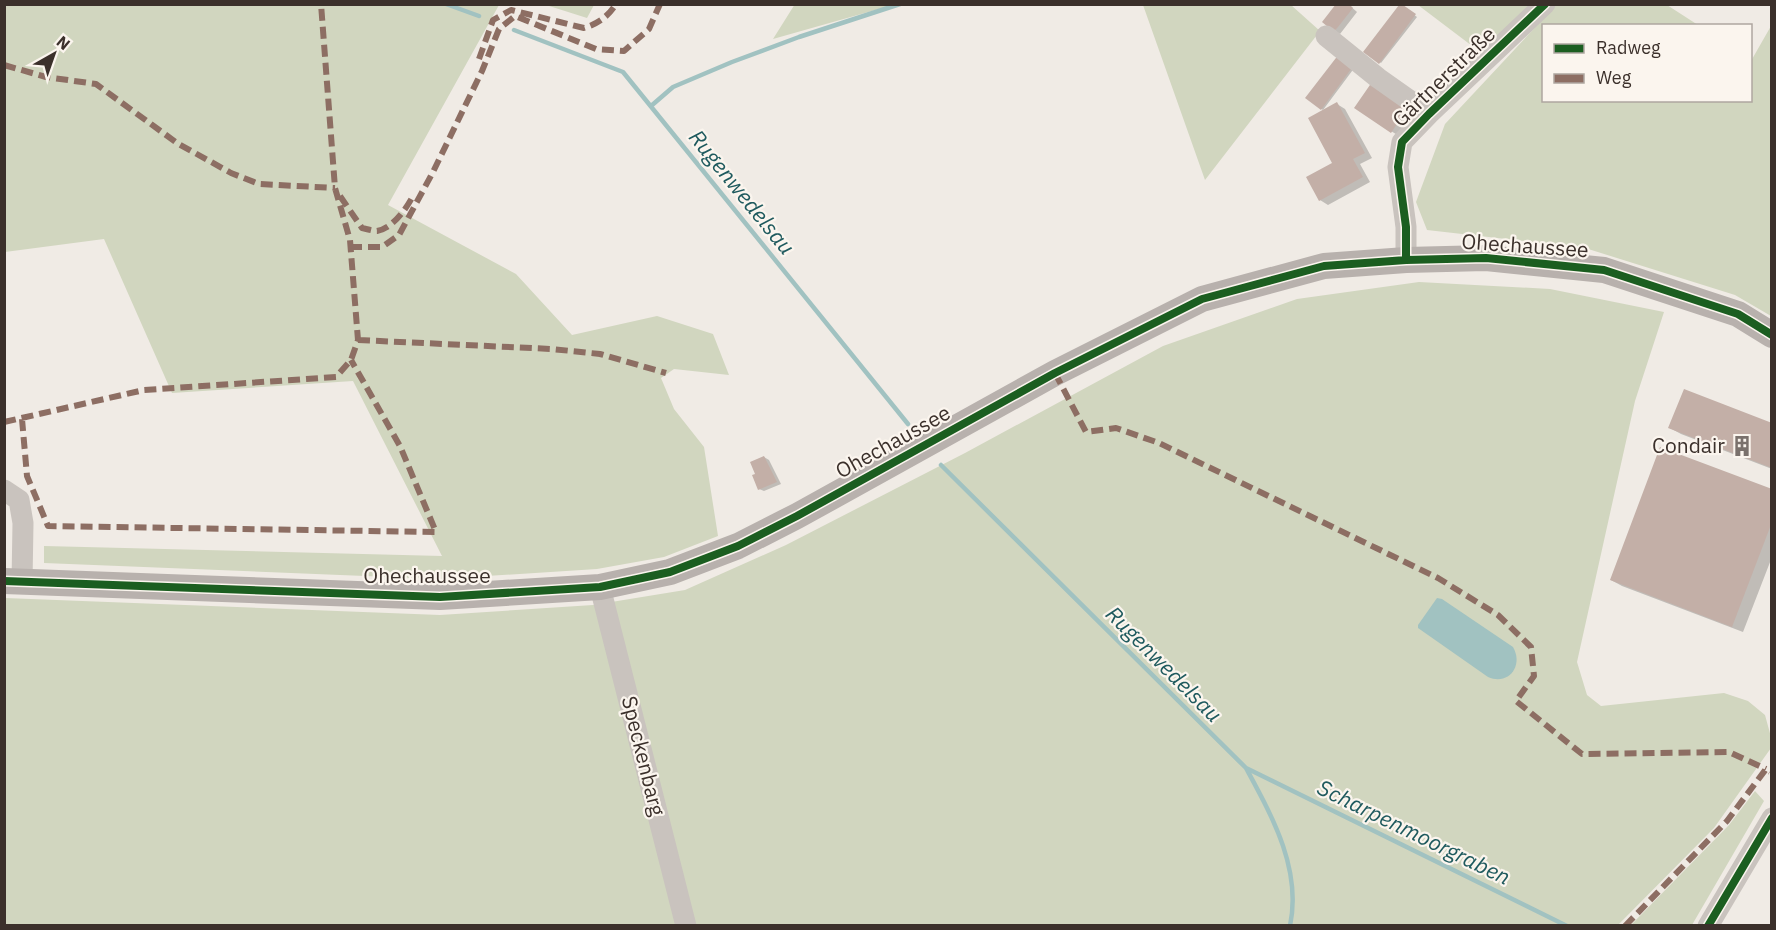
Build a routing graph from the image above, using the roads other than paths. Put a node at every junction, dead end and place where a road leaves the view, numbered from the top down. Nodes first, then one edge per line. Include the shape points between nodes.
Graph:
1 (1545, 4) edge
2 (1326, 36) dead end
3 (1429, 114) junction
4 (1406, 260) junction
5 (1772, 335) edge
6 (4, 490) edge
7 (13, 582) edge
8 (600, 587) junction
9 (1772, 819) edge
10 (686, 926) edge
11 (1708, 926) edge

1 - 3 street, Gärtnerstraße
2 - 3 street
3 - 4 street, Gärtnerstraße via 1402,142 1399,154
4 - 5 main road, Ohechaussee via 1486,258 1604,270 1738,314
4 - 8 main road, Ohechaussee via 1324,266 1202,299 1055,373 738,546 670,572
6 - 7 street via 19,500 23,523
7 - 8 main road, Ohechaussee via 440,597
8 - 10 street, Speckenbarg
9 - 11 street

